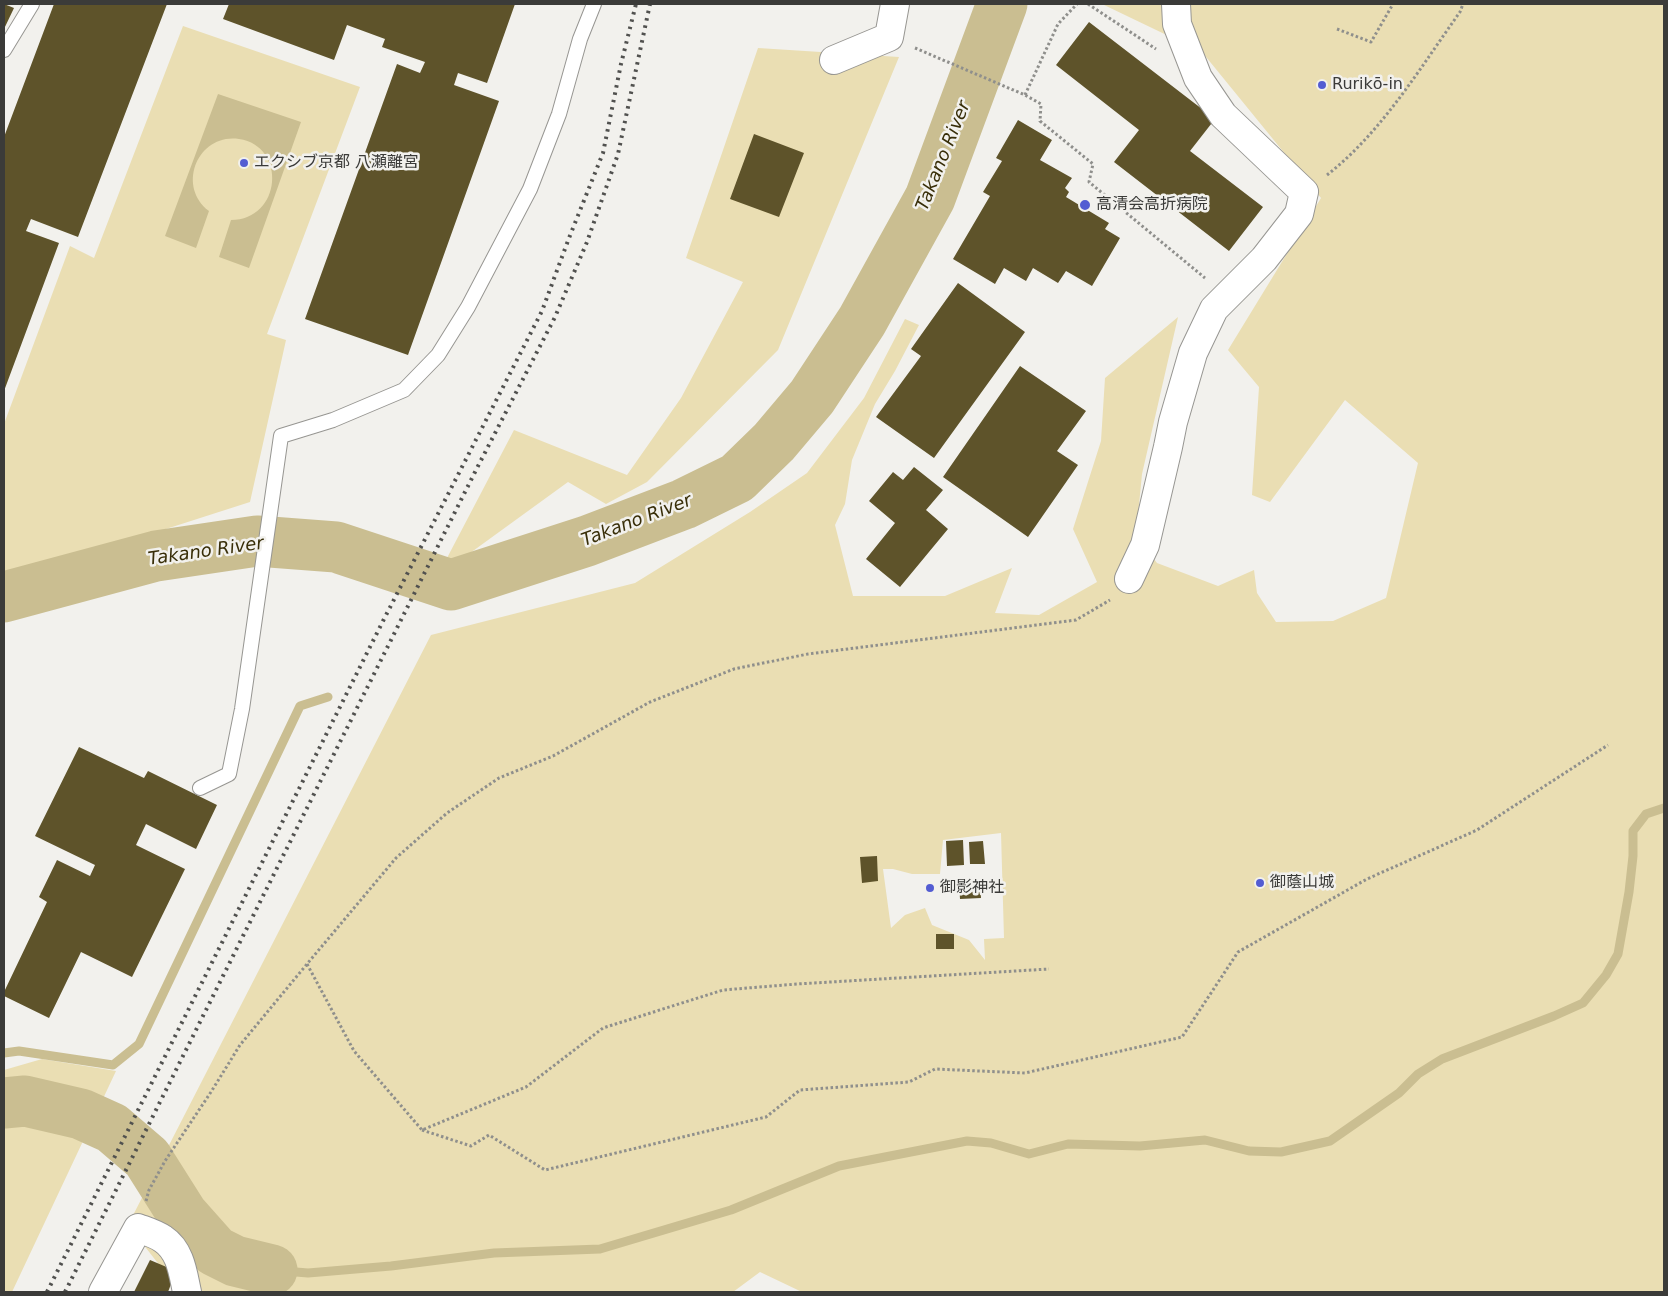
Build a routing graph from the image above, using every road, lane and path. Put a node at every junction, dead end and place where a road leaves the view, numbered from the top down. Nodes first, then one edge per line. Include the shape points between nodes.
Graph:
1 (32, 4) edge
2 (594, 4) edge
3 (895, 4) edge
4 (1077, 4) edge
5 (1088, 4) edge
6 (1176, 4) edge
7 (1393, 4) edge
8 (1463, 4) edge
9 (1337, 29) dead end
10 (909, 45) dead end
11 (4, 50) edge
12 (1160, 52) dead end
13 (834, 60) dead end
14 (1026, 95) junction
15 (1304, 192) junction
16 (1226, 296) junction
17 (1128, 579) joint
18 (1608, 745) dead end
19 (200, 788) dead end
20 (306, 964) junction
21 (1049, 969) dead end
22 (422, 1130) junction
23 (149, 1190) dead end
24 (103, 1292) edge
25 (187, 1292) edge

1 - 11 lane
2 - 19 lane via 580,39 559,114 530,189 468,307 438,355 404,390 333,420 282,436 242,709 229,774
3 - 13 street via 889,37
4 - 14 path via 1058,24
5 - 12 path
6 - 15 street via 1177,24 1198,78 1223,116
7 - 9 path via 1371,42
8 - 15 path via 1399,98 1349,157
10 - 14 path
14 - 16 path via 1041,104 1040,121 1093,164 1089,182
15 - 16 street via 1299,214 1264,259
16 - 17 street via 1214,308 1193,353 1173,422 1145,545
17 - 20 path via 1108,603 1076,620 808,654 734,669 650,702 552,756 499,778 447,813 396,858
18 - 22 path via 1477,830 1367,879 1238,952 1182,1037 1025,1073 935,1069 909,1082 800,1090 766,1117 544,1170 489,1135 471,1146
20 - 22 path via 354,1050
20 - 23 path via 240,1046
21 - 22 path via 723,990 603,1028 526,1088
24 - 25 street via 138,1228 163,1239 173,1249 180,1261

